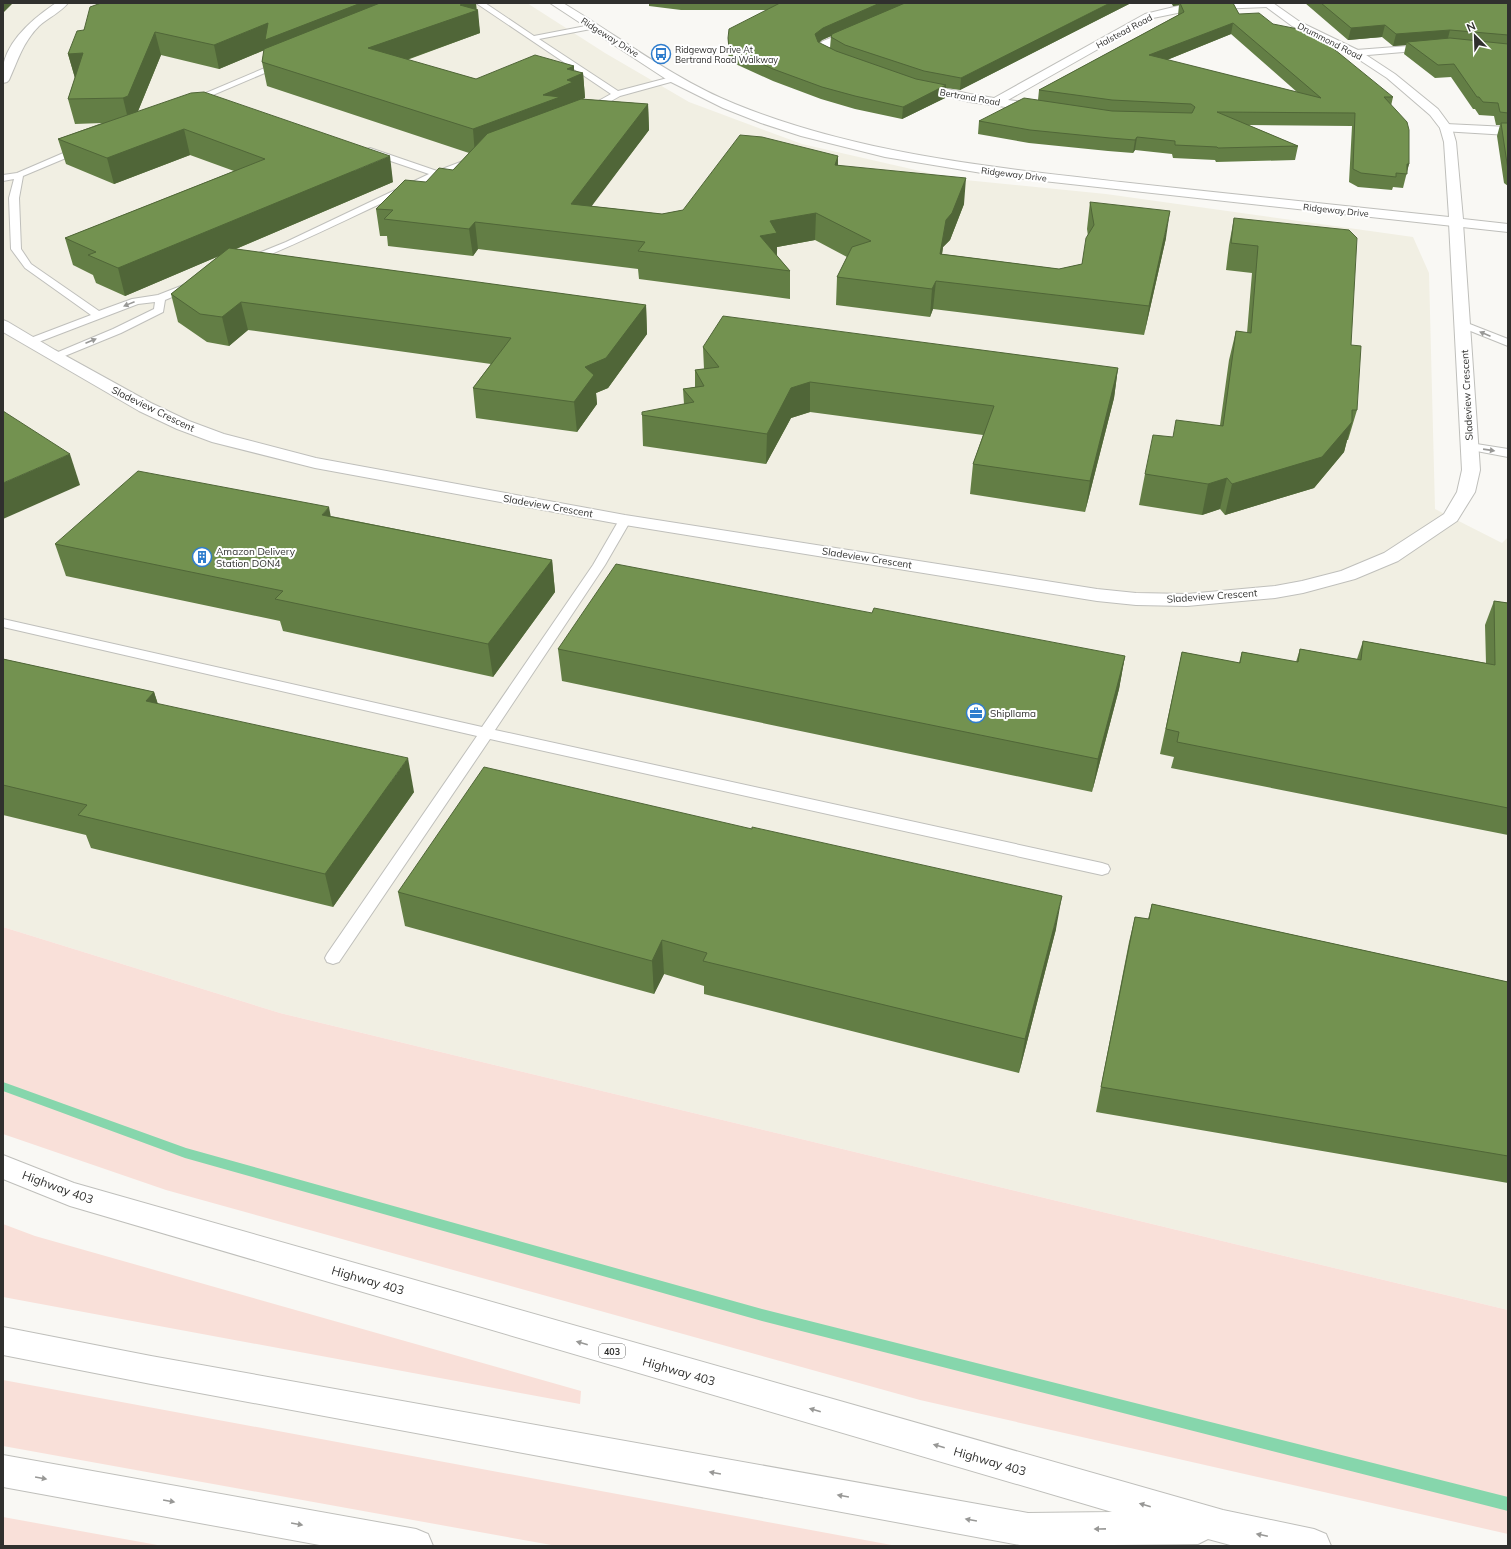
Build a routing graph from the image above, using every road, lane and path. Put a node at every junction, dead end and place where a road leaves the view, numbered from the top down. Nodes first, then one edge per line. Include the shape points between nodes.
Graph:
1 (63, 3) edge
2 (480, 3) edge
3 (555, 3) edge
4 (1266, 4) edge
5 (870, 25) edge
6 (593, 26) junction
7 (534, 38) junction
8 (1447, 46) edge
9 (1356, 53) junction
10 (286, 62) edge
11 (853, 65) edge
12 (675, 78) junction
13 (3, 80) edge
14 (907, 84) edge
15 (207, 94) junction
16 (617, 94) junction
17 (222, 100) edge
18 (995, 102) junction
19 (185, 104) edge
20 (1049, 109) edge
21 (582, 119) edge
22 (1446, 128) junction
23 (1508, 132) edge
24 (91, 144) edge
25 (363, 149) edge
26 (480, 158) edge
27 (437, 174) junction
28 (19, 175) junction
29 (3, 178) edge
30 (1456, 223) junction
31 (1508, 228) edge
32 (239, 265) edge
33 (196, 283) edge
34 (160, 298) junction
35 (98, 316) junction
36 (1462, 324) junction
37 (3, 325) edge
38 (32, 341) junction
39 (1508, 343) edge
40 (56, 356) junction
41 (1470, 447) junction
42 (1508, 453) edge
43 (625, 520) junction
44 (3, 622) edge
45 (486, 732) junction
46 (1102, 869) dead end
47 (333, 958) dead end
48 (3, 1167) edge
49 (3, 1341) edge
50 (3, 1471) edge
51 (1223, 1527) junction
52 (416, 1546) edge
53 (1314, 1546) edge

1 - 13 main road via 32,27 21,41
2 - 7 lane
3 - 6 main road, Ridgeway Drive
4 - 9 main road, Drummond Road via 1296,24
4 - 18 main road, Halstead Road via 1186,7 1149,16
5 - 11 main road via 822,47 827,54
6 - 7 lane
6 - 12 main road, Ridgeway Drive
7 - 16 lane
8 - 9 main road
9 - 22 main road, Drummond Road via 1412,92 1434,112
10 - 15 lane
12 - 16 lane
12 - 30 main road, Ridgeway Drive via 720,101 784,125 834,141 936,163 1010,174
14 - 18 main road, Bertrand Road
15 - 17 lane
15 - 19 lane
16 - 21 lane via 585,112
18 - 20 main road, Bertrand Road
22 - 23 main road
22 - 30 main road, Drummond Road via 1452,158
24 - 28 lane
25 - 27 lane
26 - 27 lane
27 - 32 lane
28 - 29 lane
28 - 35 lane via 14,198 12,250 28,266
30 - 31 main road, Ridgeway Drive
30 - 36 main road, Sladeview Crescent
33 - 34 lane
34 -> 35 lane via 136,301
40 -> 34 lane via 117,331 159,310
35 - 38 lane
39 -> 36 lane
36 - 41 main road, Sladeview Crescent
37 - 38 main road, Sladeview Crescent
38 - 40 main road, Sladeview Crescent
40 - 43 main road, Sladeview Crescent via 145,407 218,438 315,463
41 -> 42 lane
41 - 43 main road, Sladeview Crescent via 1472,470 1466,492 1451,517 1391,557 1348,575 1303,587 1187,600 1097,595
43 - 45 lane via 599,565
44 - 45 lane
45 - 46 lane
45 - 47 lane
51 -> 48 main road, Highway 403 / 403 via 70,1194
51 -> 49 main road via 1028,1530
50 -> 52 main road
53 -> 51 main road, Highway 403 / 403

